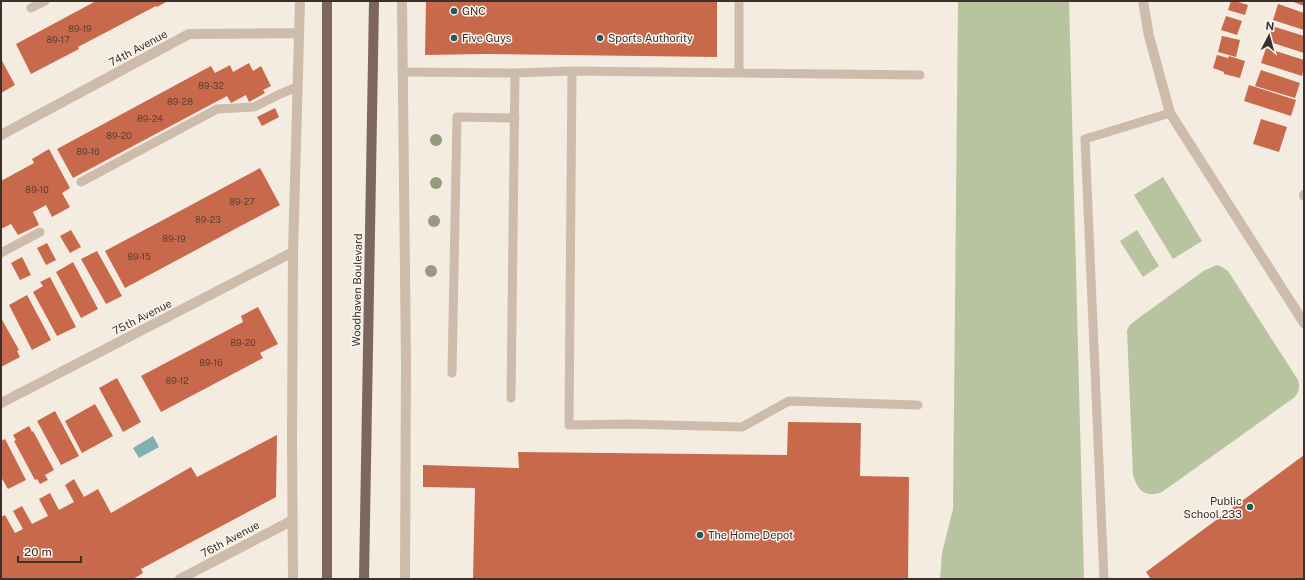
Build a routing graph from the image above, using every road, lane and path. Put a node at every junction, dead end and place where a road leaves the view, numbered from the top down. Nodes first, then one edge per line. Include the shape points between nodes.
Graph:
1 (45, 1) edge
2 (300, 1) edge
3 (327, 1) edge
4 (374, 1) edge
5 (402, 1) edge
6 (739, 1) edge
7 (1143, 1) edge
8 (31, 8) dead end
9 (299, 33) junction
10 (572, 71) junction
11 (402, 72) junction
12 (515, 73) junction
13 (739, 73) junction
14 (920, 75) dead end
15 (297, 87) junction
16 (1170, 113) junction
17 (515, 118) junction
18 (1, 135) edge
19 (81, 182) dead end
20 (40, 232) dead end
21 (293, 252) junction
22 (1, 253) edge
23 (1304, 323) edge
24 (452, 373) dead end
25 (511, 398) dead end
26 (1, 403) edge
27 (918, 405) dead end
28 (292, 520) junction
29 (180, 579) edge
30 (293, 579) edge
31 (327, 579) edge
32 (364, 579) edge
33 (405, 579) edge
34 (1104, 579) edge

1 - 8 lane
2 - 9 street
3 - 31 main road
4 - 32 main road, Woodhaven Boulevard
5 - 11 street
6 - 13 lane
7 - 16 street via 1149,36
9 - 15 street
9 - 18 street, 74th Avenue via 189,34
10 - 12 lane
10 - 13 lane
10 - 27 lane via 569,425 742,427 789,401
11 - 12 lane
11 - 33 street via 406,365
12 - 17 lane
13 - 14 lane
15 - 19 lane via 254,107 217,109
15 - 21 street
16 - 23 street
16 - 34 lane via 1085,138
17 - 24 lane via 457,117
17 - 25 lane
20 - 22 lane
21 - 26 street, 75th Avenue
21 - 28 street
28 - 29 street, 76th Avenue
28 - 30 street

